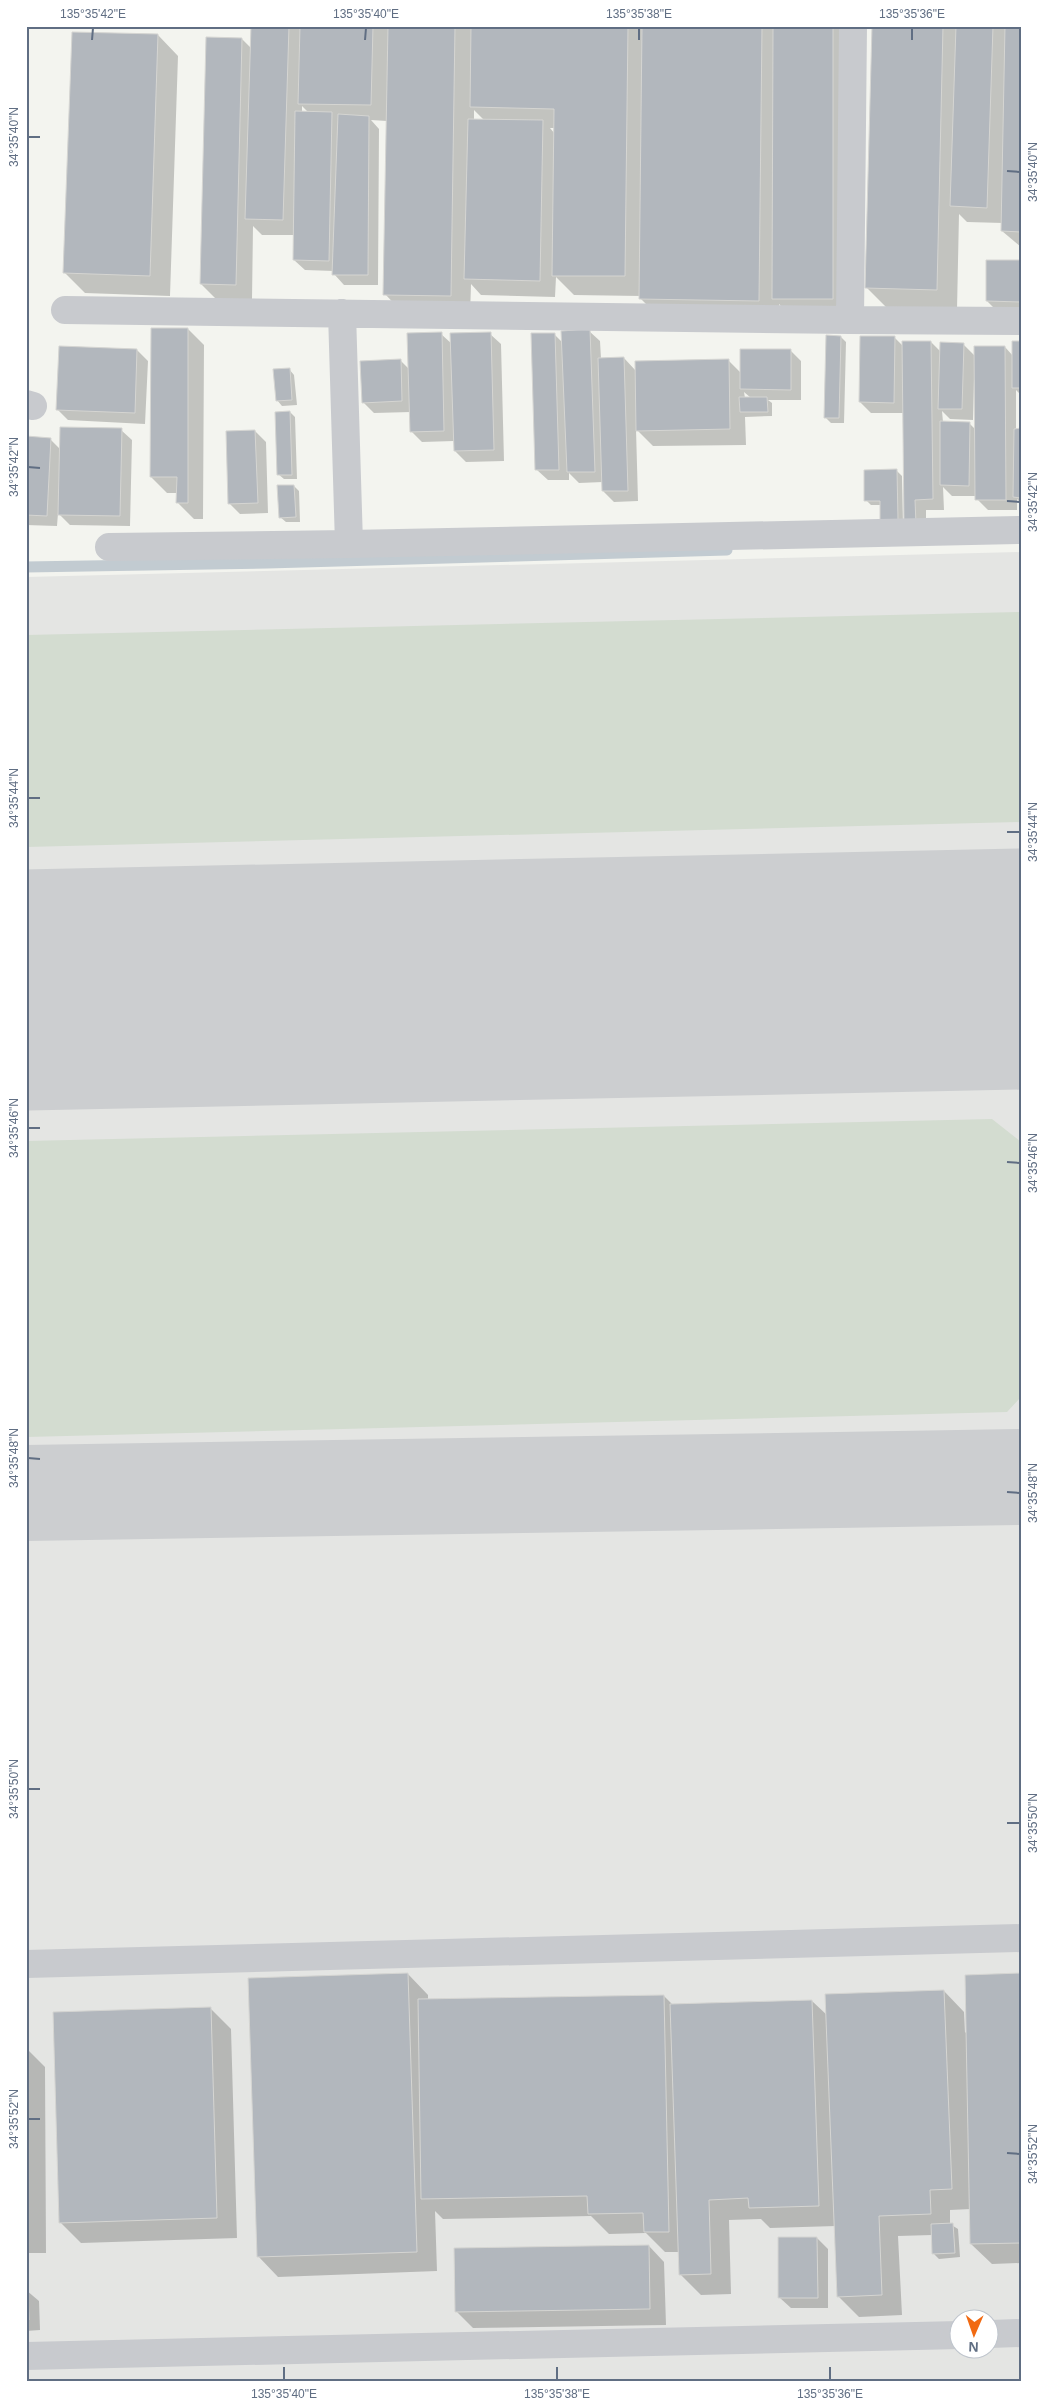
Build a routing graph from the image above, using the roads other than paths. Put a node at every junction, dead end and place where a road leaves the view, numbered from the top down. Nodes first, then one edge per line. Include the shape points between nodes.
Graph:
1 (853, 26) edge
2 (65, 310) dead end
3 (342, 313) junction
4 (850, 320) junction
5 (1021, 322) edge
6 (1021, 530) edge
7 (350, 544) junction
8 (109, 547) dead end
9 (1021, 1938) edge
10 (26, 1964) edge
11 (1021, 2333) edge
12 (1000, 2334) edge
13 (950, 2335) edge
14 (26, 2356) edge

1 - 4 street
2 - 3 street
3 - 4 street
3 - 7 street
4 - 5 street
6 - 7 street
7 - 8 street
9 - 10 street
11 - 12 street
13 - 14 street

